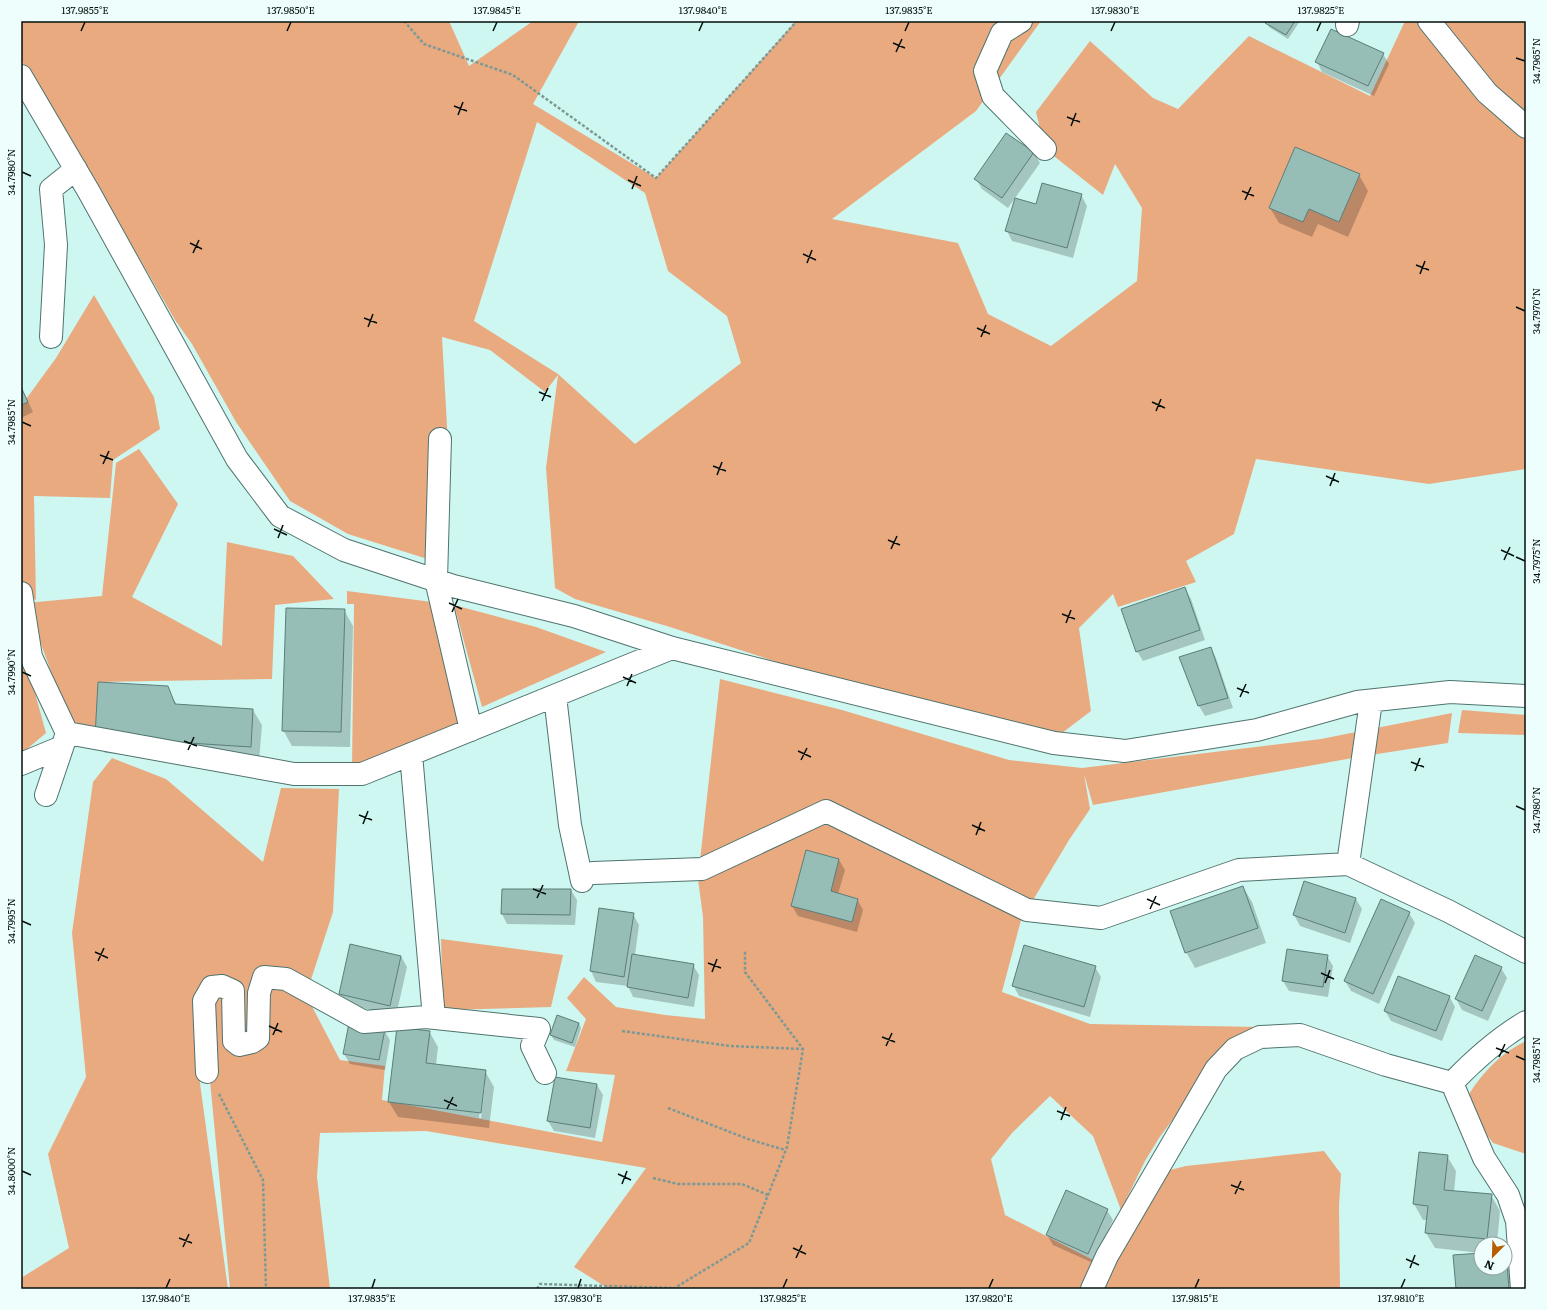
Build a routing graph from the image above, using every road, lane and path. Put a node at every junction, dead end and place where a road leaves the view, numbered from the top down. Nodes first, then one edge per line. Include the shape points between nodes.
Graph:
1 (404, 21) edge
2 (797, 21) edge
3 (1021, 21) edge
4 (1429, 21) edge
5 (21, 76) edge
6 (1526, 127) edge
7 (1045, 149) dead end
8 (76, 169) junction
9 (51, 337) dead end
10 (440, 439) dead end
11 (436, 580) junction
12 (21, 593) edge
13 (672, 648) junction
14 (555, 696) junction
15 (1526, 696) edge
16 (1371, 701) junction
17 (471, 730) junction
18 (65, 740) junction
19 (411, 754) junction
20 (21, 764) edge
21 (46, 795) dead end
22 (1348, 864) junction
23 (744, 950) dead end
24 (1526, 952) edge
25 (434, 1018) junction
26 (1526, 1022) edge
27 (622, 1031) dead end
28 (803, 1049) junction
29 (207, 1072) joint
30 (544, 1073) dead end
31 (1452, 1083) junction
32 (668, 1108) dead end
33 (785, 1150) junction
34 (653, 1178) dead end
35 (768, 1194) junction
36 (266, 1289) edge
37 (537, 1289) edge
38 (673, 1289) edge
39 (1092, 1289) edge
40 (1522, 1289) edge

1 - 2 path via 424,44 513,75 656,178
3 - 7 street via 1002,33 985,71 993,96
4 - 6 street via 1486,92
5 - 8 street
8 - 9 street via 51,189 56,245
8 - 11 street via 237,459 280,516 344,550
10 - 11 street
11 - 13 street via 574,616
11 - 17 street
12 - 18 street via 31,657
13 - 14 street
13 - 16 street via 1054,743 1125,751 1257,730 1357,702
14 - 17 street
14 - 22 street via 570,825 587,877 702,869 826,811 1027,910 1101,918 1239,870
15 - 16 street via 1450,692
16 - 22 street
17 - 19 street
18 - 19 street via 294,774 362,774
18 - 20 street
18 - 21 street
19 - 25 street
22 - 24 street via 1448,911
23 - 28 path via 745,972
25 - 29 street via 364,1022 286,979 264,977 259,993 258,1038 239,1045 234,1042 233,991 222,986 212,986 204,1001
25 - 30 street via 539,1029 532,1046
26 - 31 street via 1512,1030
27 - 28 path via 730,1046
28 - 33 path
29 - 36 path via 263,1180
31 - 39 street via 1386,1065 1300,1035 1260,1037 1235,1049 1216,1069 1107,1256
31 - 40 street via 1484,1158 1508,1195 1516,1221
32 - 33 path via 748,1139
33 - 35 path
34 - 35 path via 678,1184 742,1184
35 - 38 path via 749,1243
37 - 38 path via 540,1284

